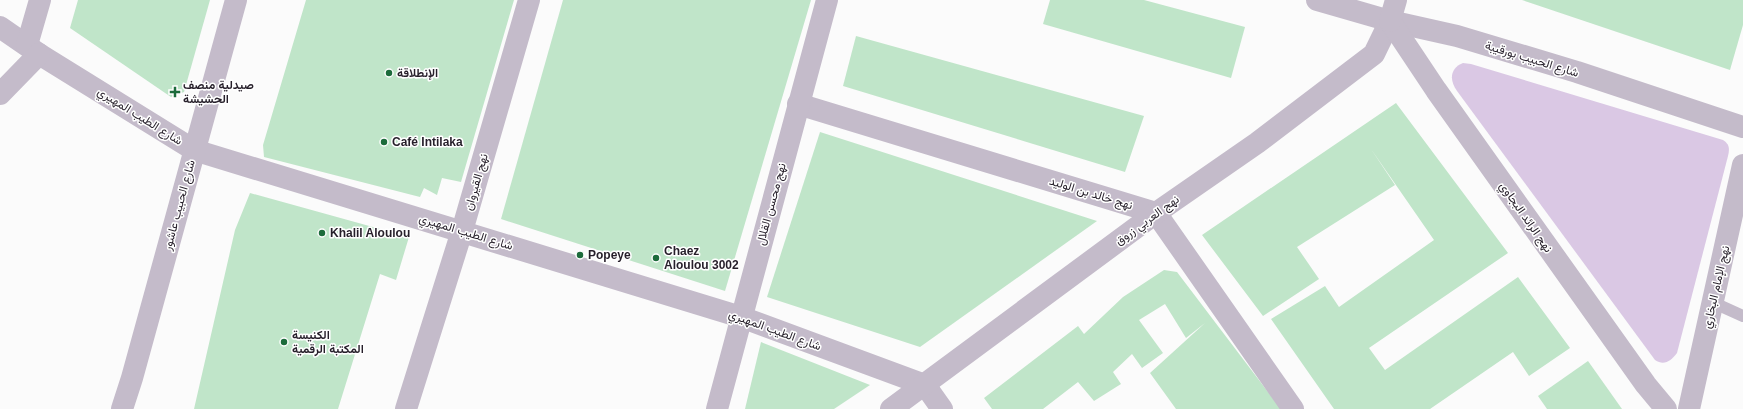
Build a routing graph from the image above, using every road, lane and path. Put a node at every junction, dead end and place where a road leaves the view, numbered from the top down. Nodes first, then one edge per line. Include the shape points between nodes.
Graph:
1 (40, 0) edge
2 (236, 0) edge
3 (529, 0) edge
4 (827, 0) edge
5 (1317, 0) edge
6 (1396, 0) edge
7 (1390, 21) junction
8 (0, 27) edge
9 (33, 50) junction
10 (0, 94) edge
11 (798, 104) junction
12 (1743, 127) edge
13 (194, 150) junction
14 (1743, 165) edge
15 (1156, 213) junction
16 (462, 231) junction
17 (1712, 302) junction
18 (1743, 316) edge
19 (741, 317) junction
20 (925, 385) junction
21 (122, 409) edge
22 (406, 409) edge
23 (717, 409) edge
24 (891, 409) edge
25 (942, 409) edge
26 (1293, 409) edge
27 (1666, 409) edge
28 (1689, 409) edge

1 - 9 street
2 - 13 street, شارع الحبيب عاشور
3 - 16 street, نهج القيروان
4 - 11 street, نهج محسن القلال
5 - 7 street, شارع الحبيب بورقيبة
6 - 7 street, نهج العربي زروق
7 - 12 street, شارع الحبيب بورقيبة via 1465,38
7 - 15 street, نهج العربي زروق via 1374,54 1257,143
7 - 27 street, نهج الرائد البجاوي via 1636,372
8 - 9 street, شارع الطيب المهيري
9 - 10 street
9 - 13 street, شارع الطيب المهيري
11 - 15 street, نهج خالد بن الوليد
11 - 19 street, نهج محسن القلال
13 - 16 street, شارع الطيب المهيري
13 - 21 street, شارع الحبيب عاشور
14 - 17 street, نهج الإمام البخاري
15 - 20 street, نهج العربي زروق
15 - 26 street
16 - 19 street, شارع الطيب المهيري
16 - 22 street, نهج القيروان
17 - 18 lane
17 - 28 street, نهج الإمام البخاري
19 - 20 street, شارع الطيب المهيري
19 - 23 street, نهج محسن القلال
20 - 24 street, نهج العربي زروق
20 - 25 street

